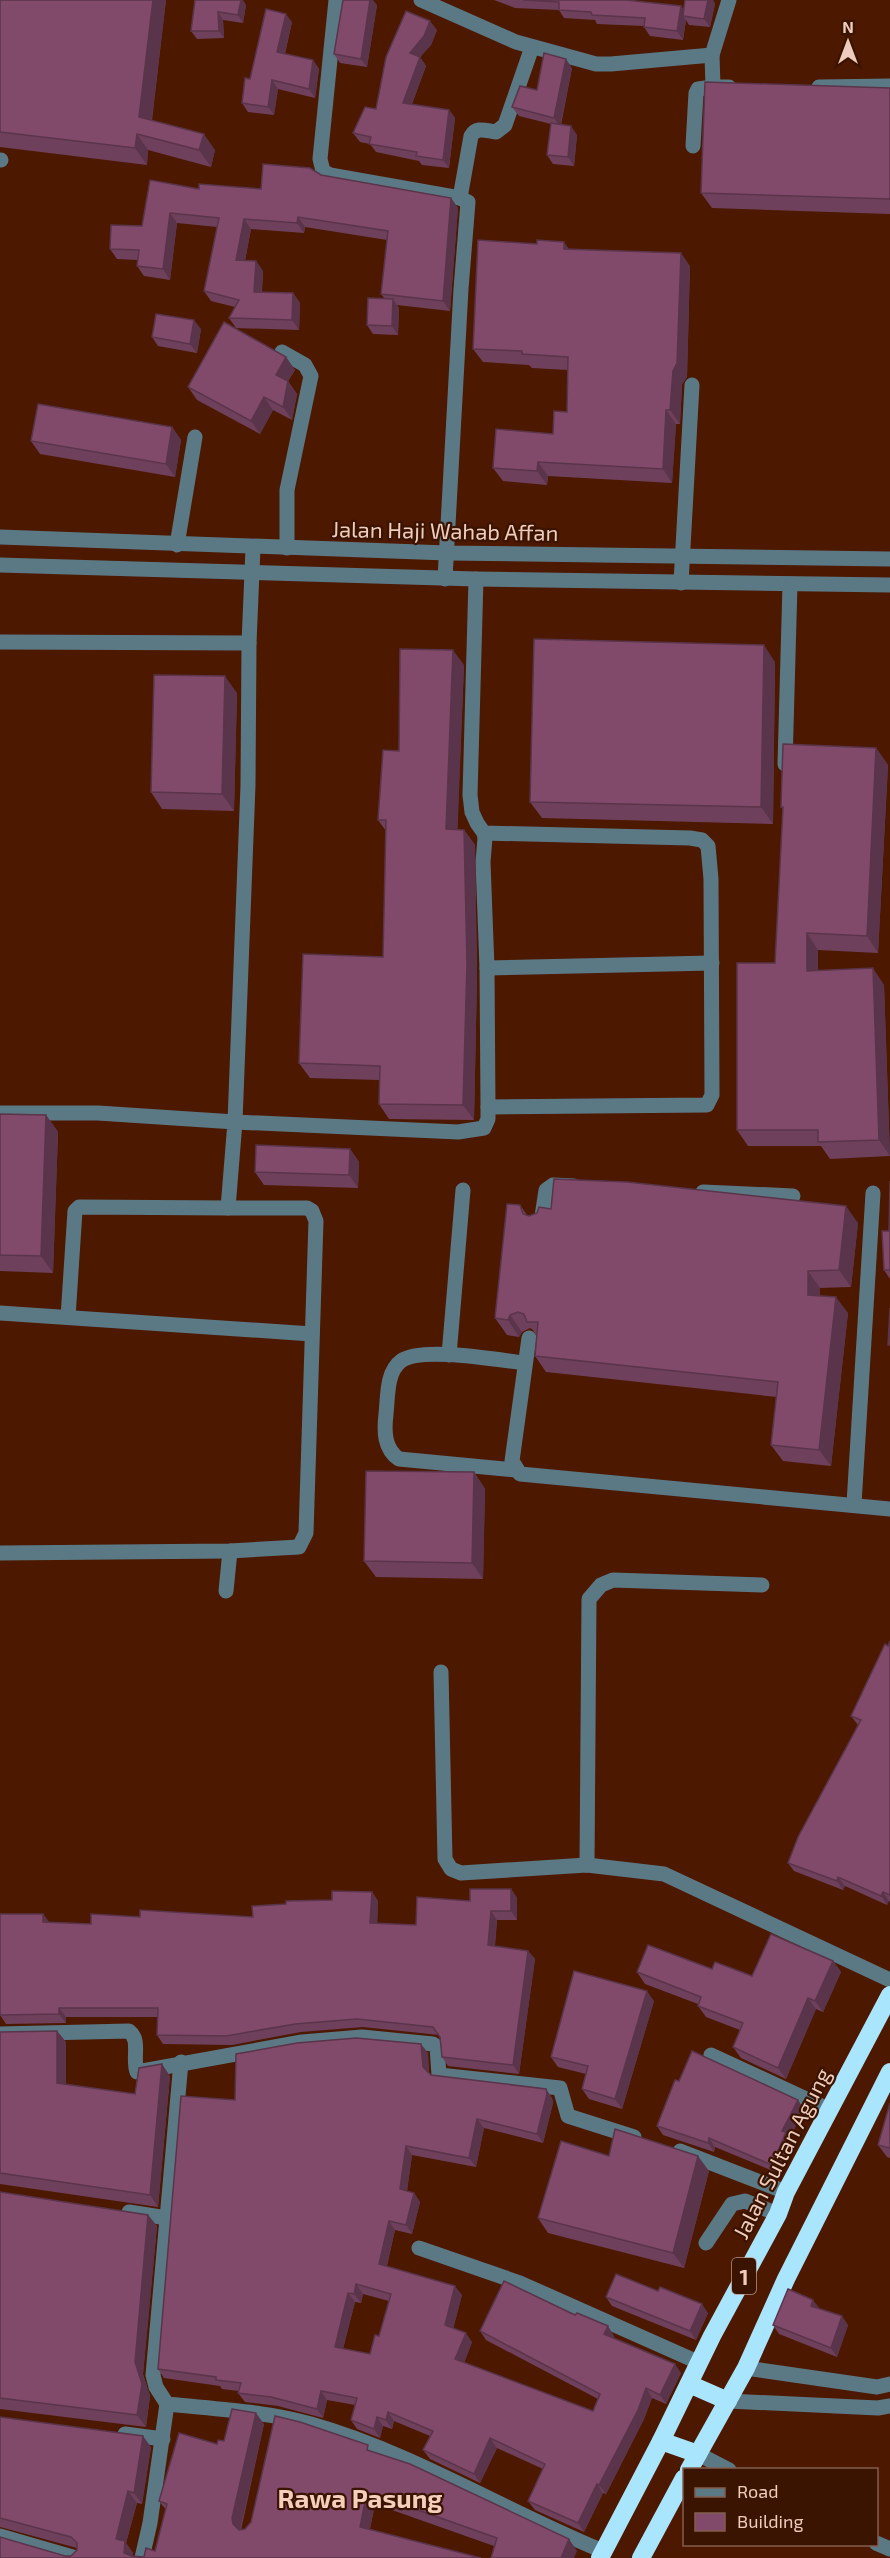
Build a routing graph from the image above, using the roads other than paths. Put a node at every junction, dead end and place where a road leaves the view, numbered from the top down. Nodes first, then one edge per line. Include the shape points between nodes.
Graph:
1 (336, 0) edge
2 (421, 0) edge
3 (729, 0) edge
4 (532, 47) junction
5 (712, 55) junction
6 (890, 86) edge
7 (713, 87) junction
8 (739, 87) edge
9 (809, 87) edge
10 (693, 146) dead end
11 (460, 198) junction
12 (282, 352) edge
13 (692, 385) dead end
14 (195, 437) dead end
15 (0, 537) edge
16 (177, 545) junction
17 (254, 548) junction
18 (287, 548) junction
19 (447, 553) junction
20 (681, 557) junction
21 (890, 559) edge
22 (0, 565) edge
23 (254, 574) junction
24 (445, 579) junction
25 (476, 579) junction
26 (681, 583) junction
27 (790, 584) junction
28 (890, 585) edge
29 (0, 642) edge
30 (249, 643) junction
31 (784, 782) edge
32 (484, 833) junction
33 (712, 963) junction
34 (487, 968) junction
35 (488, 1107) junction
36 (0, 1113) edge
37 (235, 1122) junction
38 (588, 1186) edge
39 (463, 1190) dead end
40 (690, 1191) edge
41 (873, 1193) dead end
42 (793, 1196) dead end
43 (228, 1208) junction
44 (541, 1223) edge
45 (0, 1313) edge
46 (68, 1317) junction
47 (312, 1334) junction
48 (529, 1338) edge
49 (449, 1355) junction
50 (525, 1363) junction
51 (516, 1470) junction
52 (854, 1504) junction
53 (890, 1509) edge
54 (230, 1551) junction
55 (0, 1553) edge
56 (762, 1585) dead end
57 (226, 1591) dead end
58 (441, 1672) dead end
59 (587, 1865) junction
60 (890, 1980) edge
61 (890, 1995) edge
62 (0, 2034) edge
63 (711, 2055) dead end
64 (181, 2062) junction
65 (889, 2074) edge
66 (830, 2110) junction
67 (645, 2140) edge
68 (667, 2146) edge
69 (786, 2192) junction
70 (112, 2209) edge
71 (778, 2214) junction
72 (167, 2218) junction
73 (706, 2243) dead end
74 (419, 2248) dead end
75 (700, 2362) junction
76 (746, 2368) junction
77 (689, 2384) junction
78 (890, 2384) edge
79 (728, 2401) junction
80 (166, 2404) junction
81 (890, 2406) edge
82 (105, 2431) edge
83 (163, 2439) junction
84 (661, 2440) junction
85 (693, 2462) edge
86 (724, 2468) edge
87 (683, 2480) edge
88 (0, 2536) edge
89 (601, 2555) edge
90 (76, 2558) edge
91 (142, 2558) edge
92 (641, 2558) edge

1 - 11 street via 321,167 330,175
2 - 4 street
3 - 5 street
4 - 5 street via 603,64
4 - 11 street via 505,125 496,132 479,130 471,136
5 - 7 street
6 - 9 street
7 - 8 street
7 - 10 street via 698,89 696,93
11 - 19 street via 468,202 469,209
12 - 18 street via 305,365 311,376 287,490
13 - 20 street
14 - 16 street
15 - 16 street, Jalan Haji Wahab Affan
16 - 17 street, Jalan Haji Wahab Affan
17 - 18 street, Jalan Haji Wahab Affan
17 - 23 street
18 - 19 street, Jalan Haji Wahab Affan
19 - 20 street, Jalan Haji Wahab Affan
19 - 24 street
20 - 21 street, Jalan Haji Wahab Affan
20 - 26 street
22 - 23 street
23 - 24 street
23 - 30 street
24 - 25 street
25 - 26 street
25 - 32 street via 470,795 472,812
26 - 27 street
27 - 28 street
27 - 31 street
29 - 30 street
30 - 37 street via 248,785
32 - 33 street via 702,840 708,846 711,879
32 - 34 street
33 - 34 street
33 - 35 street via 712,1095 707,1105
34 - 35 street
35 - 37 street via 484,1128 458,1132
36 - 37 street via 98,1113
37 - 43 street
38 - 44 street via 550,1187 544,1194
39 - 49 street
40 - 42 street
41 - 52 street
43 - 46 street via 79,1207 75,1211
43 - 47 street via 312,1211 316,1221
45 - 46 street
46 - 47 street
47 - 54 street via 305,1539 299,1547
48 - 50 street
49 - 50 street
49 - 51 street via 421,1354 401,1361 391,1374 385,1423 387,1446 399,1460
50 - 51 street via 512,1461
51 - 52 street via 520,1474
52 - 53 street
54 - 55 street
54 - 57 street
56 - 59 street via 613,1580 589,1599
58 - 59 street via 447,1865 461,1873
59 - 60 street via 673,1877
61 - 66 highway, Jalan Sultan Agung / 1
62 - 64 street via 129,2031 134,2034 137,2072
63 - 66 street
64 - 67 street via 302,2042 362,2037 435,2044 439,2075 560,2088 566,2114 571,2118
64 - 72 street
65 - 76 highway, 1
66 - 69 highway, Jalan Sultan Agung / 1
68 - 69 street
69 - 71 highway, Jalan Sultan Agung / 1
70 - 72 street
71 - 73 street via 745,2201 732,2204
71 - 75 highway, Jalan Sultan Agung / 1
72 - 80 street via 153,2375
74 - 75 street via 520,2283
75 - 77 highway, Jalan Sultan Agung / 1
76 - 78 street via 877,2387
76 - 79 highway, 1
77 - 79 highway
77 - 84 highway, Jalan Sultan Agung / 1
79 - 81 street
79 - 85 highway, 1
80 - 83 street
80 - 89 street via 326,2429 393,2454
82 - 83 street
83 - 91 street
84 - 85 highway
84 - 89 highway, Jalan Sultan Agung / 1
85 - 86 street
87 - 92 highway
88 - 90 street

